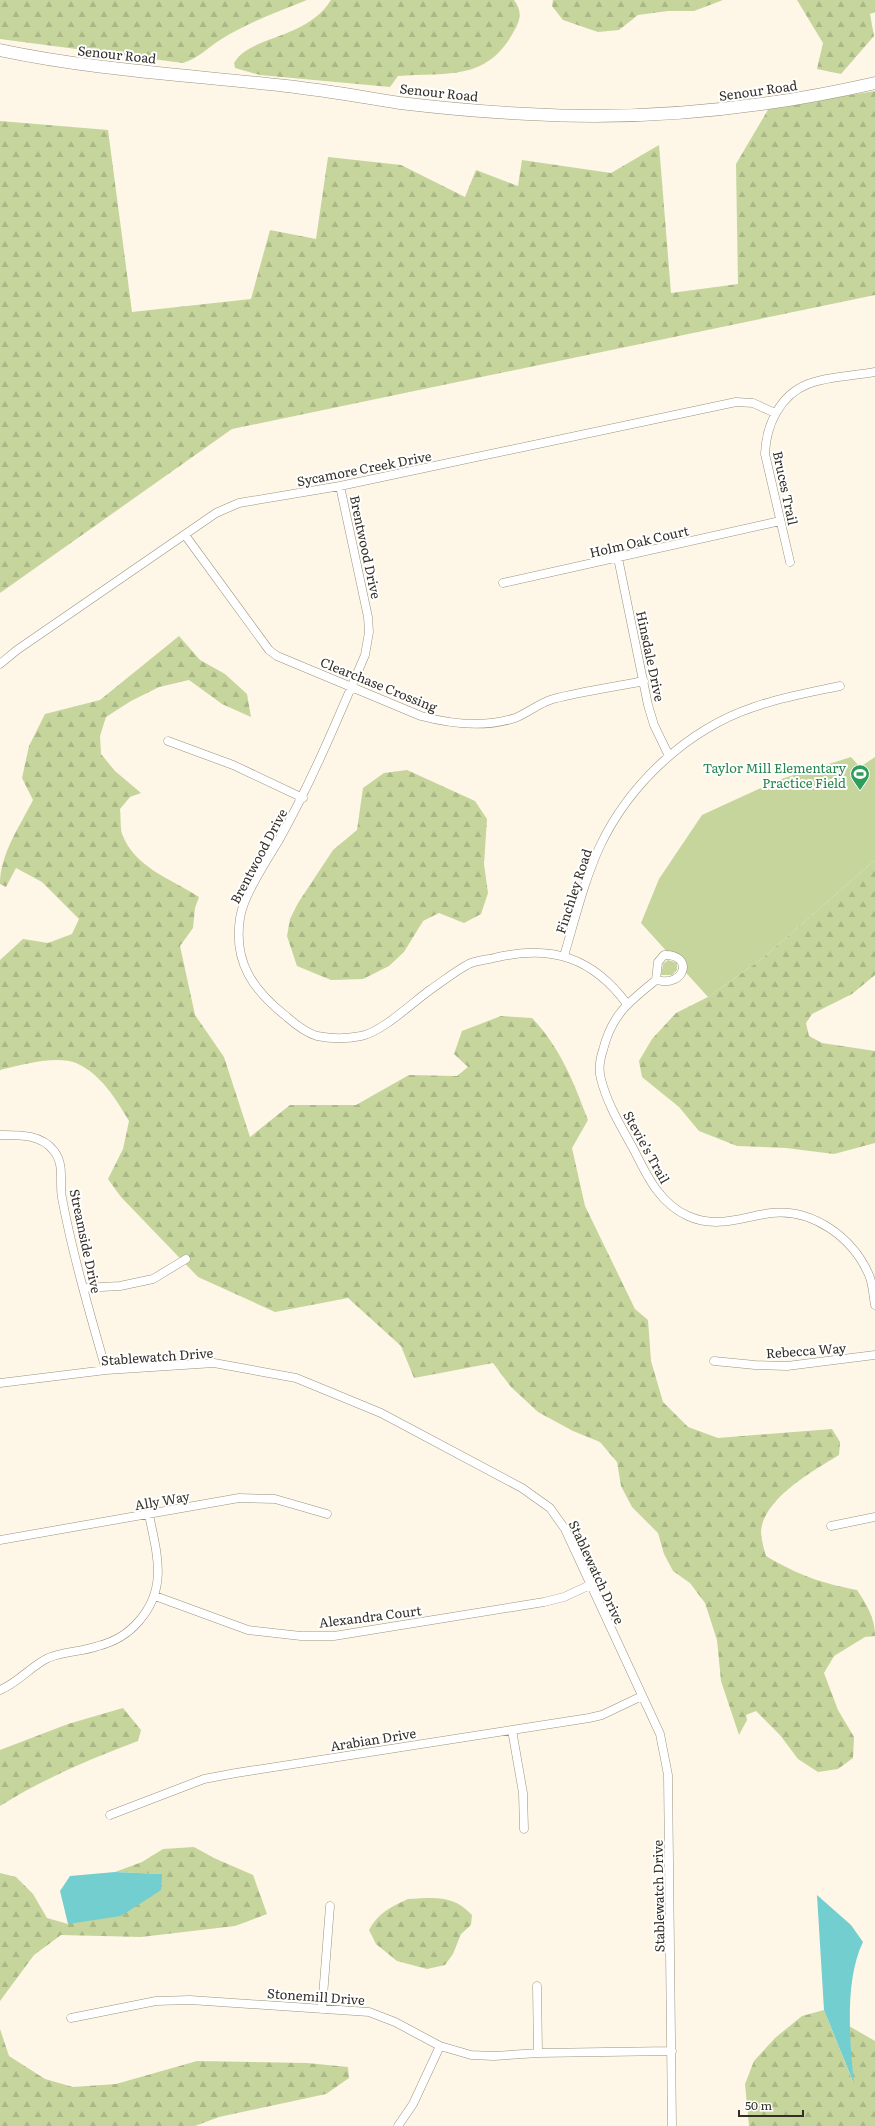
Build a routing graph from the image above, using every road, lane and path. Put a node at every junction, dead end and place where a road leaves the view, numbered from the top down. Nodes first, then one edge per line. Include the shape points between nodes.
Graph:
1 (0, 50) edge
2 (875, 83) edge
3 (875, 372) edge
4 (775, 413) junction
5 (340, 486) junction
6 (780, 521) junction
7 (185, 535) junction
8 (618, 558) junction
9 (790, 562) dead end
10 (503, 583) dead end
11 (0, 664) edge
12 (644, 681) junction
13 (352, 686) junction
14 (840, 686) dead end
15 (168, 741) dead end
16 (669, 756) junction
17 (303, 798) junction
18 (564, 956) junction
19 (656, 980) dead end
20 (627, 1004) junction
21 (0, 1135) edge
22 (186, 1259) dead end
23 (83, 1288) junction
24 (875, 1305) edge
25 (875, 1355) edge
26 (714, 1361) dead end
27 (106, 1370) junction
28 (0, 1384) edge
29 (327, 1514) dead end
30 (149, 1515) junction
31 (875, 1518) edge
32 (831, 1526) dead end
33 (0, 1540) edge
34 (590, 1585) junction
35 (155, 1596) junction
36 (0, 1690) edge
37 (642, 1696) junction
38 (512, 1730) junction
39 (110, 1816) dead end
40 (524, 1829) dead end
41 (330, 1906) dead end
42 (537, 1986) dead end
43 (322, 2009) junction
44 (70, 2018) dead end
45 (440, 2046) junction
46 (672, 2051) junction
47 (538, 2053) junction
48 (398, 2126) edge
49 (672, 2126) edge

1 - 2 street, Senour Road via 77,64 299,87 401,103 543,115 622,117 713,110 795,100
3 - 4 street, Bruces Trail via 808,384 789,396
4 - 5 street, Sycamore Creek Drive via 753,403 736,402
4 - 6 street, Bruces Trail via 767,435 765,454
5 - 7 street, Sycamore Creek Drive via 239,503 216,513
5 - 13 street, Brentwood Drive via 370,632 365,655
6 - 8 street, Holm Oak Court
6 - 9 street, Bruces Trail
7 - 11 street, Sycamore Creek Drive
7 - 13 street, Clearchase Crossing via 269,650 277,656
8 - 10 street, Holm Oak Court
8 - 12 street, Hinsdale Drive
12 - 13 street, Clearchase Crossing via 552,700 515,718 480,724 444,722 421,716
12 - 16 street, Hinsdale Drive via 654,724
13 - 17 street, Brentwood Drive
14 - 16 street, Finchley Road via 752,707 720,721
15 - 17 street via 232,765
16 - 18 street, Finchley Road via 628,799 600,846
17 - 18 street, Brentwood Drive via 250,892 240,917 239,947 251,982 268,1002 295,1024 315,1036 337,1039 364,1036 391,1020 468,964 525,952
18 - 20 street, Brentwood Drive via 588,966 603,977 614,986
19 - 20 street, Stevie’s Trail
20 - 24 street, Stevie’s Trail via 608,1032 600,1061 601,1079 608,1099 655,1189 678,1211 707,1222 727,1222 772,1213 798,1215 821,1223 845,1240 860,1258 870,1277
21 - 23 street, Streamside Drive via 32,1137 49,1146 56,1154 61,1169 62,1197
22 - 23 street via 153,1279 120,1286
23 - 27 street, Streamside Drive
25 - 26 street, Rebecca Way via 787,1366
27 - 28 street, Stablewatch Drive
27 - 34 street, Stablewatch Drive via 214,1363 296,1378 381,1413 522,1488 550,1508 565,1529
29 - 30 street, Ally Way via 294,1503 239,1498
30 - 33 street, Ally Way
30 - 35 street via 157,1554 158,1577
31 - 32 street
34 - 35 street, Alexandra Court via 564,1597 544,1602 334,1636 301,1636 248,1630
34 - 37 street, Stablewatch Drive
35 - 36 street via 132,1629 116,1640 48,1658
37 - 38 street, Arabian Drive via 602,1715
37 - 46 street, Stablewatch Drive via 660,1734 668,1775
38 - 39 street, Arabian Drive via 217,1776
38 - 40 street via 523,1793
41 - 43 street
42 - 47 street
43 - 44 street, Stonemill Drive via 190,2000 156,2001
43 - 45 street, Stonemill Drive via 369,2012 395,2022
45 - 47 street, Stonemill Drive via 471,2055
45 - 48 street via 413,2104
46 - 47 street, Stonemill Drive
46 - 49 street, Stablewatch Drive

